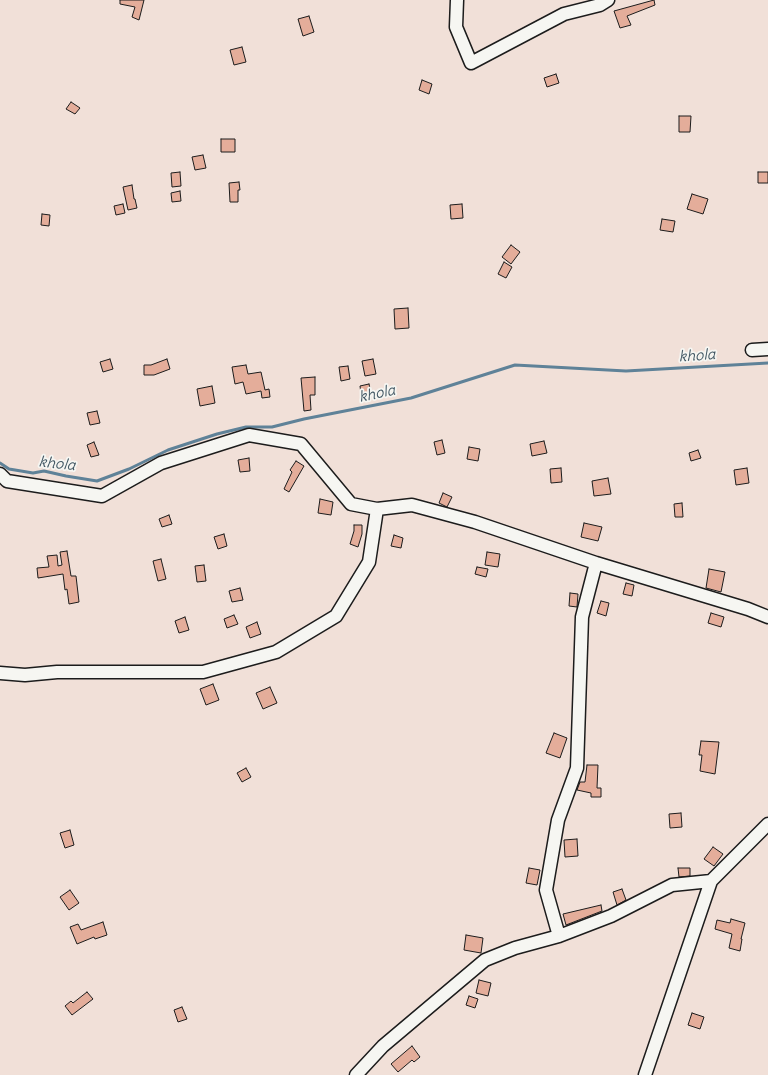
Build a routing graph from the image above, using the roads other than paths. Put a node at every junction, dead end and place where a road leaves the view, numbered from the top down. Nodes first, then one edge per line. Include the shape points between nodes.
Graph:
1 (457, 0) edge
2 (608, 0) edge
3 (768, 349) edge
4 (752, 350) dead end
5 (0, 474) edge
6 (377, 509) junction
7 (596, 563) junction
8 (768, 617) edge
9 (0, 672) edge
10 (768, 824) edge
11 (711, 881) junction
12 (559, 936) junction
13 (356, 1075) edge
14 (645, 1075) edge

1 - 2 street via 456,27 471,63 564,14 600,5
3 - 4 street
5 - 6 street via 7,482 102,496 161,463 249,436 301,444 350,504
6 - 7 street via 412,504 475,522
6 - 9 street via 369,562 336,616 276,652 204,672 57,672 25,675
7 - 8 street
7 - 12 street via 582,617 577,768 558,820 546,890
10 - 11 street
11 - 12 street via 672,886 611,916
11 - 14 street
12 - 13 street via 515,948 485,960 383,1046

